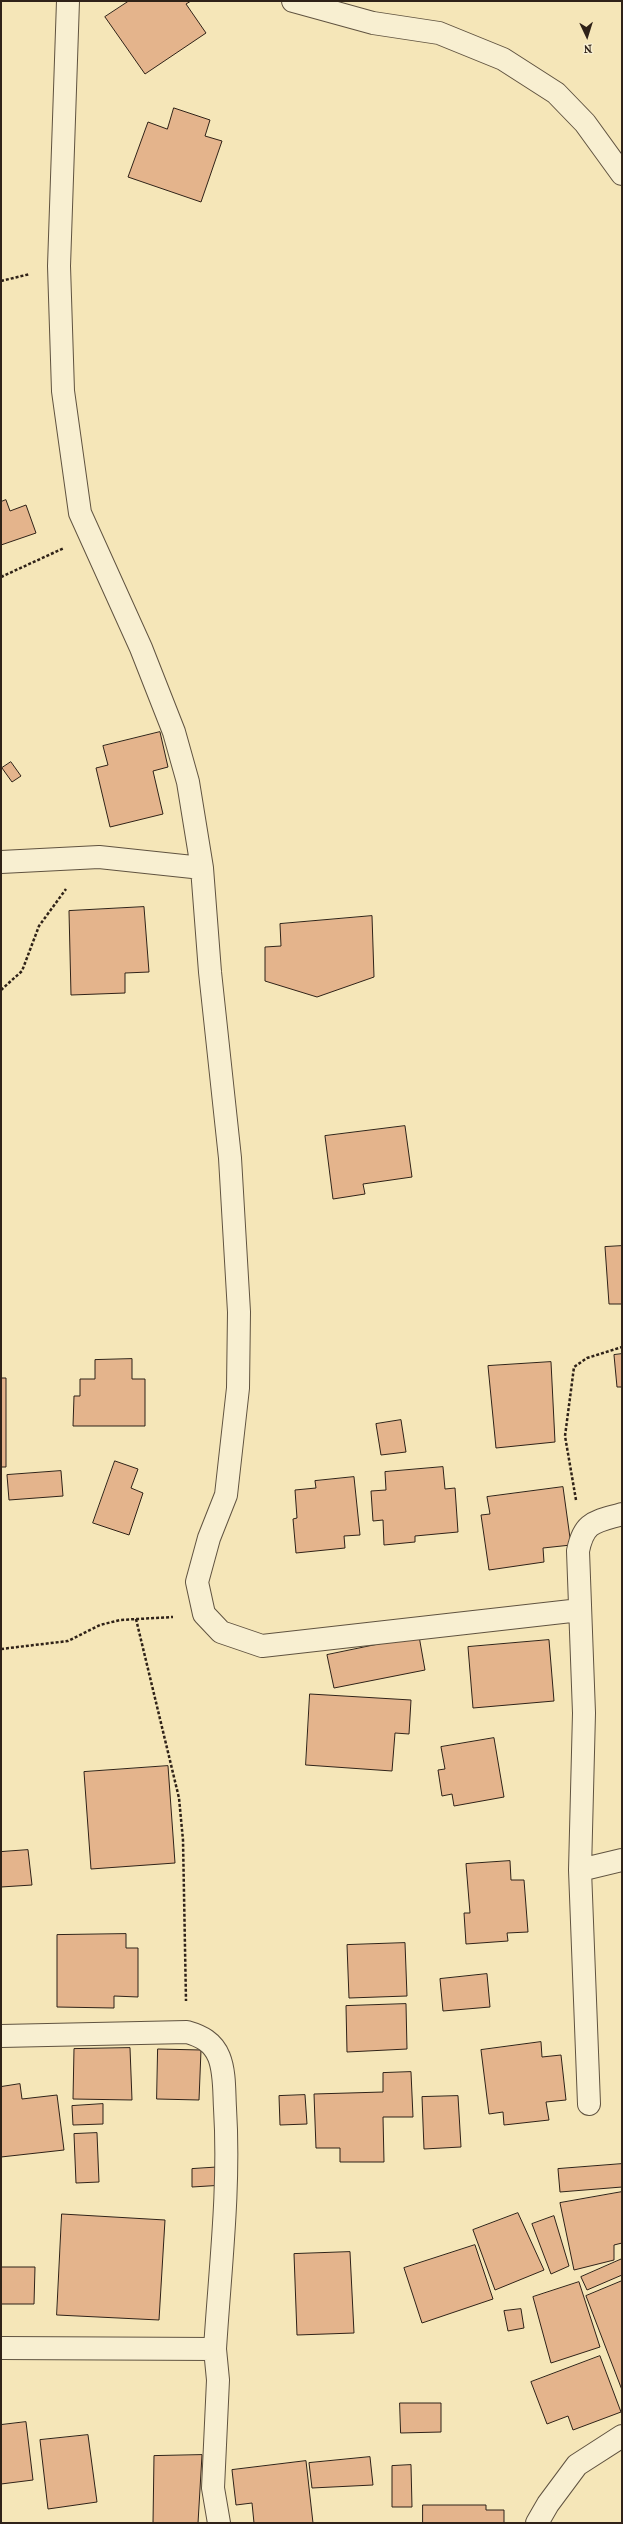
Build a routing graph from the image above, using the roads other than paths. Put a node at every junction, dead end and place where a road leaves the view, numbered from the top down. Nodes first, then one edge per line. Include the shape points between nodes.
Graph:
1 (68, 1) edge
2 (293, 1) edge
3 (622, 174) edge
4 (1, 862) edge
5 (202, 868) junction
6 (622, 1514) edge
7 (580, 1610) junction
8 (622, 1860) edge
9 (580, 1870) junction
10 (1, 2036) edge
11 (589, 2104) dead end
12 (1, 2348) edge
13 (215, 2349) junction
14 (622, 2436) edge
15 (219, 2523) edge
16 (537, 2523) edge

1 - 5 street via 59,266 63,391 80,513 141,648 174,732 188,782
2 - 3 street via 373,23 439,33 503,59 556,93 585,123
4 - 5 street via 100,857
5 - 7 street via 210,972 230,1158 239,1312 238,1388 226,1495 209,1538 197,1582 204,1614 221,1632 262,1646
6 - 7 street via 594,1522 581,1534 578,1551
7 - 9 street via 584,1713
8 - 9 street
9 - 11 street
10 - 13 street via 187,2032 199,2035 209,2042 218,2056 222,2069 227,2143
12 - 13 street
13 - 15 street via 218,2380 214,2488
14 - 16 street via 577,2465

